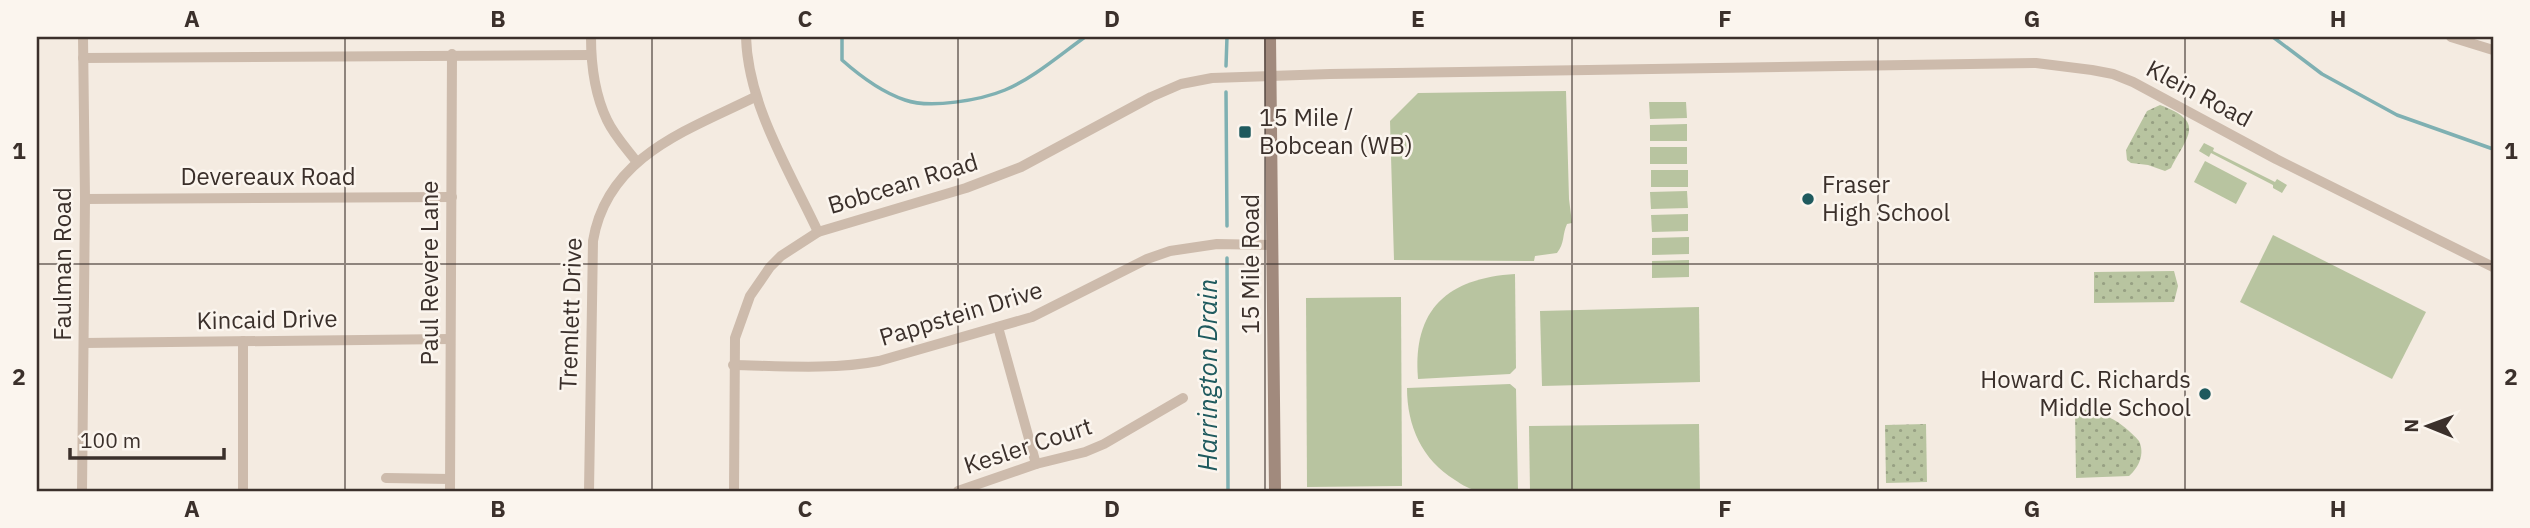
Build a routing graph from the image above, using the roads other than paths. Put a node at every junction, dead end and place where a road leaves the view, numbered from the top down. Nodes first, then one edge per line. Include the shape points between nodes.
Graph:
1 (83, 37) edge
2 (591, 37) edge
3 (746, 37) edge
4 (1270, 37) edge
5 (2451, 37) edge
6 (2493, 50) edge
7 (452, 54) junction
8 (591, 55) junction
9 (83, 58) junction
10 (1270, 77) junction
11 (755, 97) junction
12 (636, 161) junction
13 (452, 197) junction
14 (85, 199) junction
15 (818, 232) junction
16 (1271, 245) junction
17 (2493, 267) edge
18 (998, 327) junction
19 (450, 339) junction
20 (243, 341) junction
21 (84, 343) junction
22 (733, 365) junction
23 (1183, 398) dead end
24 (1036, 464) junction
25 (386, 478) dead end
26 (450, 479) junction
27 (82, 491) edge
28 (243, 491) edge
29 (450, 491) edge
30 (589, 491) edge
31 (734, 491) edge
32 (958, 491) edge
33 (1275, 491) edge

1 - 9 street, Faulman Road
2 - 8 street
3 - 11 street
4 - 10 main road, 15 Mile Road
5 - 6 street
7 - 8 street
7 - 9 street
7 - 13 street, Paul Revere Lane
8 - 12 street via 607,120
9 - 14 street, Faulman Road
10 - 15 street, Bobcean Road via 1212,78 1181,84 988,180
10 - 16 main road, 15 Mile Road
10 - 17 street, Klein Road via 2026,63 2071,66 2113,74 2151,91
11 - 12 street, Tremlett Drive
11 - 15 street
12 - 30 street, Tremlett Drive via 603,206 593,241
13 - 14 street, Devereaux Road
13 - 19 street, Paul Revere Lane
14 - 21 street, Faulman Road
15 - 22 street, Bobcean Road via 781,256 750,296 738,324
16 - 18 street, Pappstein Drive via 1217,244 1170,251 1055,307
16 - 33 main road, 15 Mile Road
18 - 22 street, Pappstein Drive via 859,365
18 - 24 street
19 - 20 street, Kincaid Drive
19 - 26 street, Paul Revere Lane
20 - 21 street, Kincaid Drive
20 - 28 street
21 - 27 street, Faulman Road
22 - 31 street, Bobcean Road
23 - 24 street, Kesler Court via 1104,444
24 - 32 street, Kesler Court
25 - 26 street
26 - 29 street, Paul Revere Lane

